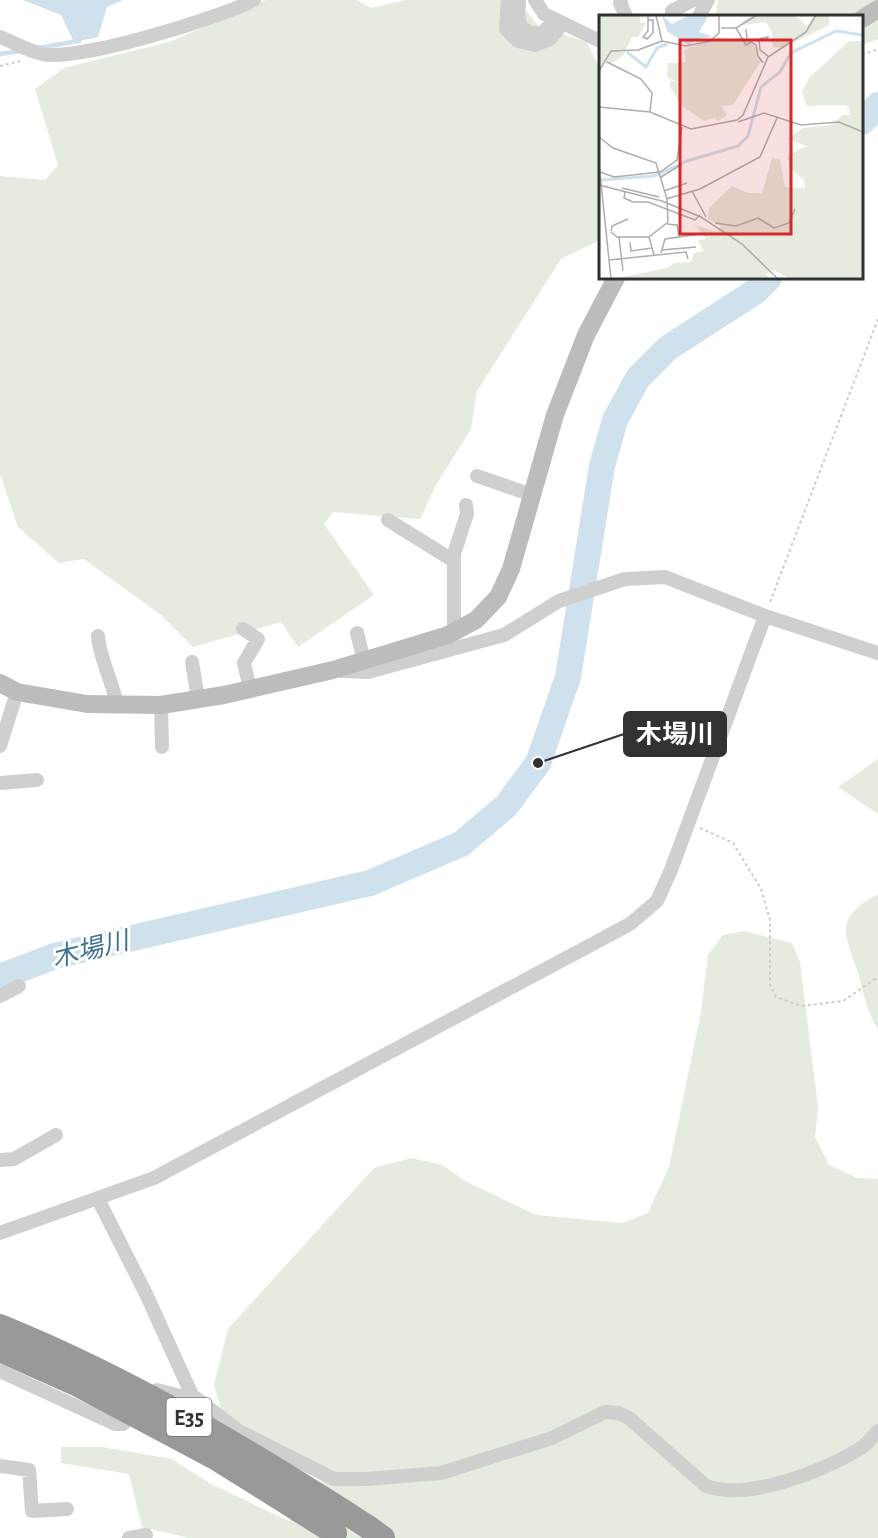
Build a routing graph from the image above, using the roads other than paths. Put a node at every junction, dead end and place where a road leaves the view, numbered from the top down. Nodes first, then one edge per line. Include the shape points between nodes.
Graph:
1 (254, 0) edge
2 (508, 0) edge
3 (519, 0) edge
4 (535, 0) edge
5 (621, 0) edge
6 (693, 0) edge
7 (708, 0) edge
8 (878, 9) edge
9 (672, 11) dead end
10 (626, 15) edge
11 (700, 15) edge
12 (863, 18) edge
13 (559, 21) junction
14 (0, 37) edge
15 (599, 41) edge
16 (614, 279) edge
17 (477, 476) dead end
18 (532, 495) junction
19 (466, 506) dead end
20 (388, 520) dead end
21 (454, 561) junction
22 (765, 616) junction
23 (243, 629) dead end
24 (454, 632) junction
25 (357, 633) dead end
26 (98, 636) dead end
27 (878, 652) edge
28 (364, 661) junction
29 (192, 662) dead end
30 (333, 670) junction
31 (0, 683) edge
32 (250, 689) junction
33 (17, 692) junction
34 (198, 699) junction
35 (117, 704) junction
36 (161, 705) junction
37 (0, 747) edge
38 (162, 747) dead end
39 (37, 780) dead end
40 (0, 783) edge
41 (19, 986) dead end
42 (0, 996) edge
43 (56, 1135) dead end
44 (0, 1160) edge
45 (98, 1199) junction
46 (0, 1233) edge
47 (0, 1326) edge
48 (0, 1350) edge
49 (0, 1371) edge
50 (201, 1401) junction
51 (878, 1431) edge
52 (0, 1466) edge
53 (67, 1509) dead end
54 (376, 1533) edge
55 (146, 1534) dead end
56 (338, 1536) edge
57 (129, 1538) edge

1 - 14 street via 144,38 73,54 42,54
2 - 13 street via 506,29 518,41 535,45 550,39
3 - 13 street via 521,27 531,33 543,33
4 - 13 street via 544,14
5 - 10 street
6 - 9 street
7 - 11 street
8 - 12 street
13 - 15 street
16 - 18 street via 586,334 555,415
17 - 18 street
18 - 24 street via 511,569 498,597 476,620
19 - 21 street
20 - 21 street
21 - 24 street
22 - 27 street
22 - 30 street via 665,577 625,579 559,601 504,635 368,672
22 - 45 street via 690,823 657,901 630,924 154,1178
23 - 32 street via 258,639 244,663
24 - 28 street
25 - 28 street
26 - 35 street via 99,651
28 - 30 street
29 - 34 street
30 - 32 street
31 - 33 street
32 - 34 street
33 - 35 street via 87,704
33 - 37 street
34 - 36 street
35 - 36 street
36 - 38 street
39 - 40 street
41 - 42 street
43 - 44 street via 14,1158
45 - 46 street
45 - 50 street via 192,1395
47 - 54 highway, E35, bridge via 164,1402
48 - 56 highway, E35, bridge via 76,1384 217,1459
49 - 50 street via 115,1424 123,1424 157,1389
50 - 51 street via 239,1431 334,1479 441,1473 552,1438 604,1412 629,1418 706,1486 720,1491 744,1491 818,1468 860,1449
52 - 53 street via 29,1470 32,1511
55 - 57 street

